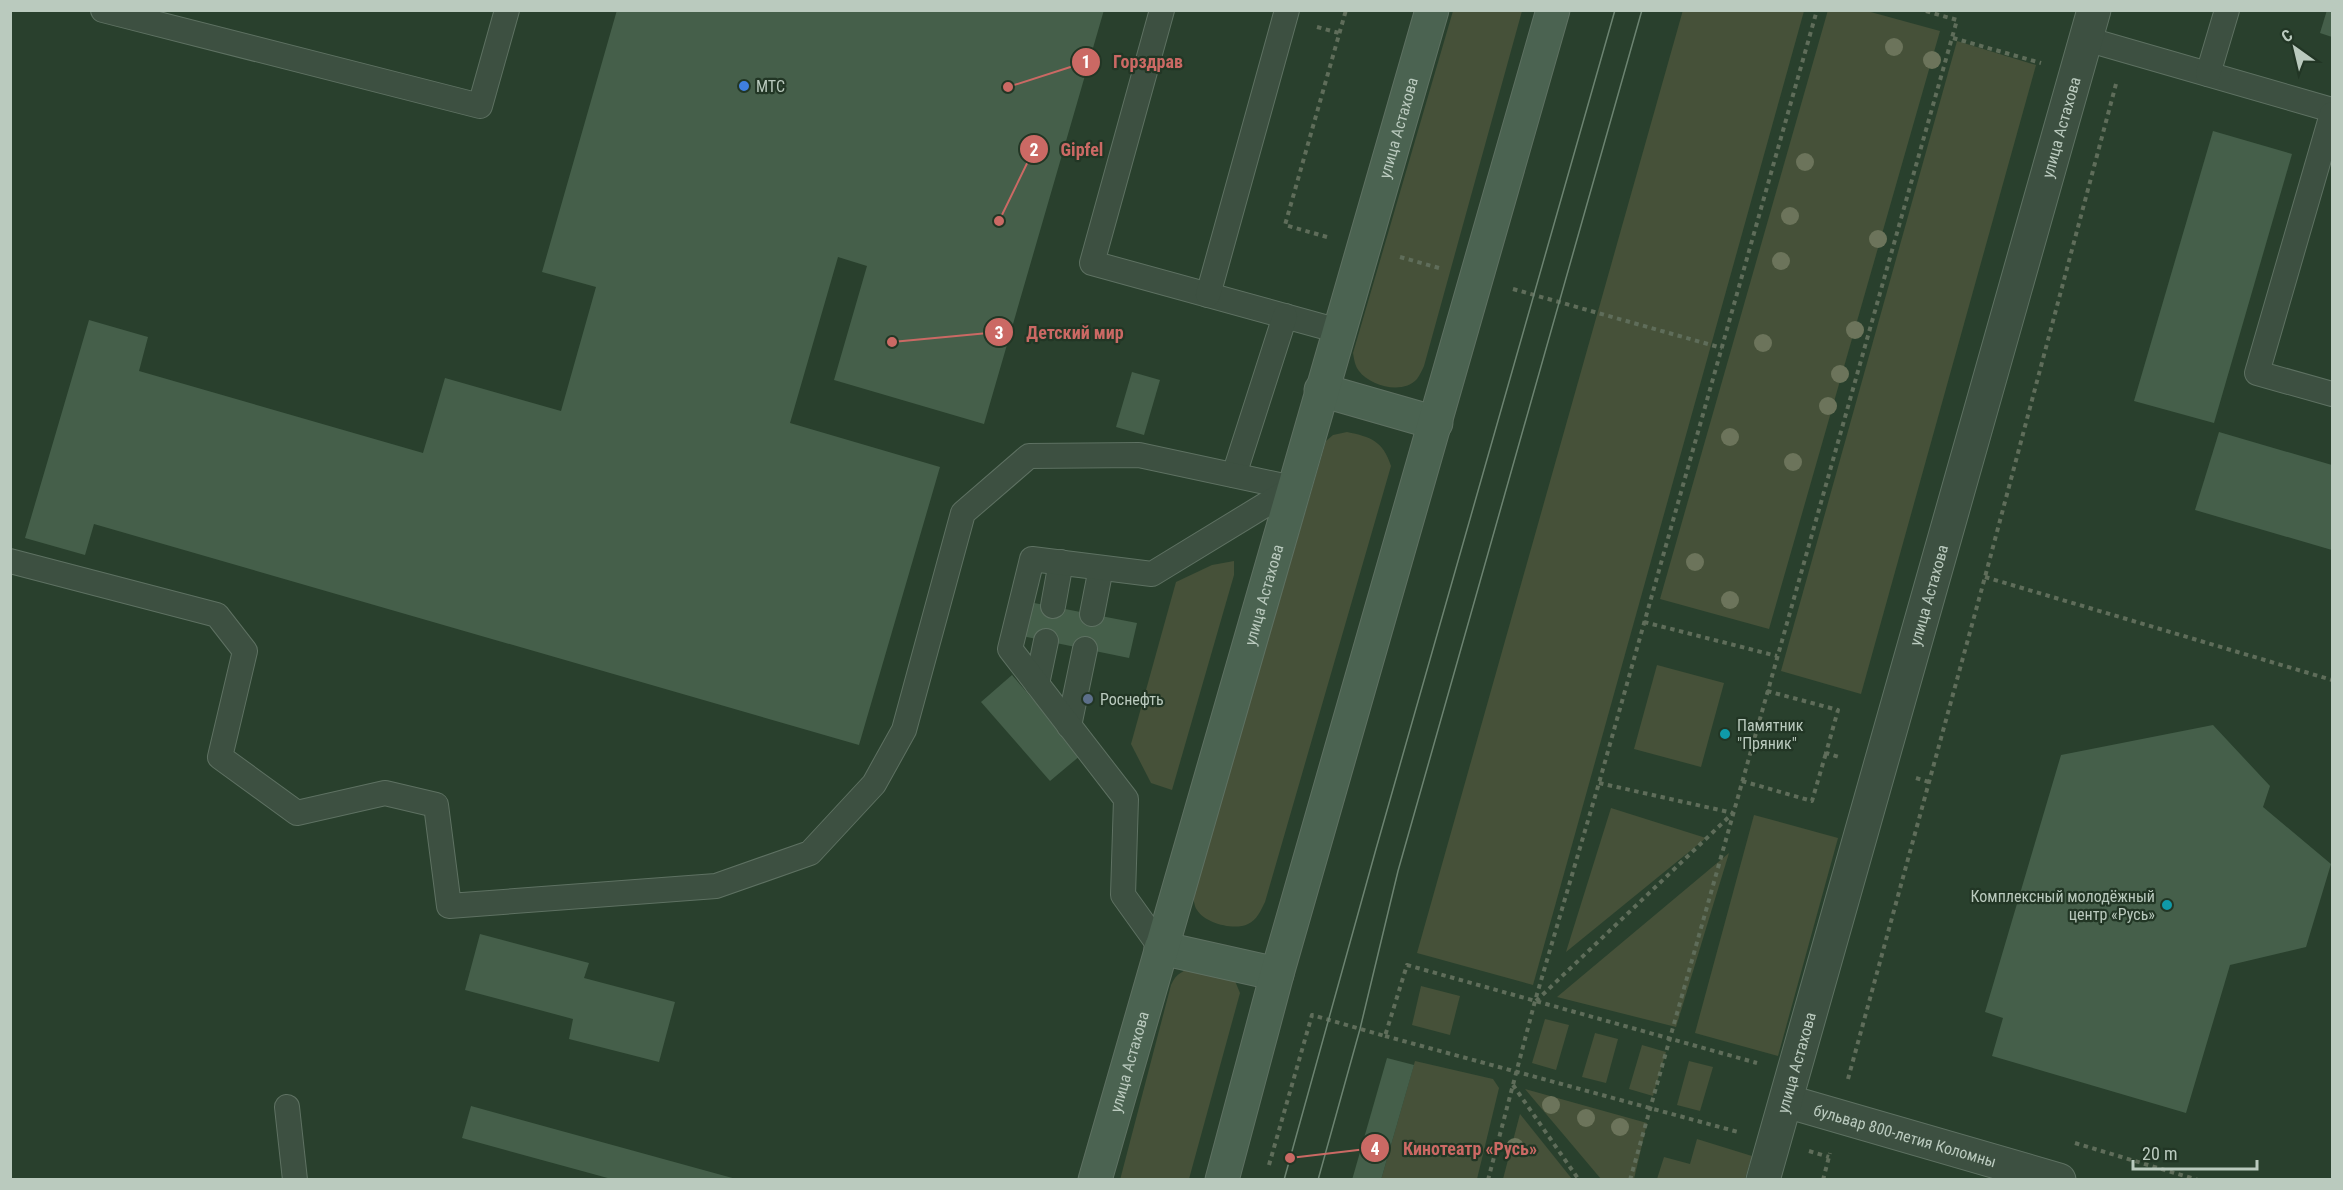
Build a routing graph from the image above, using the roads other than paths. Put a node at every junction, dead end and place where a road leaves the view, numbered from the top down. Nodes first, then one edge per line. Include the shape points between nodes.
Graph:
1 (103, 10) edge
2 (507, 10) edge
3 (1162, 10) edge
4 (1287, 10) edge
5 (1432, 10) edge
6 (1553, 10) edge
7 (2227, 10) edge
8 (2090, 25) edge
9 (2208, 74) junction
10 (2332, 112) edge
11 (1208, 294) junction
12 (1285, 316) junction
13 (1339, 331) junction
14 (1321, 390) junction
15 (2332, 394) edge
16 (1436, 423) junction
17 (1234, 475) junction
18 (1293, 488) junction
19 (10, 561) edge
20 (1061, 562) junction
21 (1101, 568) junction
22 (1053, 606) dead end
23 (1092, 614) dead end
24 (1046, 641) dead end
25 (1085, 649) dead end
26 (1037, 684) junction
27 (1069, 726) junction
28 (1161, 948) junction
29 (1277, 974) junction
30 (1790, 1087) junction
31 (286, 1107) dead end
32 (295, 1179) edge
33 (1095, 1179) edge
34 (1222, 1179) edge
35 (1763, 1179) edge
36 (2059, 1179) edge

1 - 2 lane via 480,106
3 - 11 lane via 1092,263
4 - 11 lane
5 - 13 main road, улица Астахова
6 - 16 main road
7 - 9 lane
8 - 9 lane via 2125,50
8 - 30 street, улица Астахова
9 - 10 lane
10 - 15 lane via 2257,373
11 - 12 lane
12 - 13 lane
12 - 17 lane
13 - 14 main road, улица Астахова
14 - 16 main road
14 - 18 main road, улица Астахова
16 - 29 main road
17 - 18 lane
17 - 19 lane via 1138,455 1029,456 963,513 904,730 874,784 810,853 716,886 449,906 435,805 385,793 297,813 220,757 245,651 217,615
18 - 21 lane via 1152,574
18 - 28 main road, улица Астахова
20 - 21 lane
20 - 22 lane
20 - 26 lane via 1032,559 1010,649
21 - 23 lane
24 - 26 lane
25 - 27 lane
26 - 27 lane
27 - 28 lane via 1126,799 1123,895
28 - 29 main road
28 - 33 main road, улица Астахова
29 - 34 main road
30 - 35 street, улица Астахова
30 - 36 street, бульвар 800-летия Коломны via 1839,1117
31 - 32 lane

